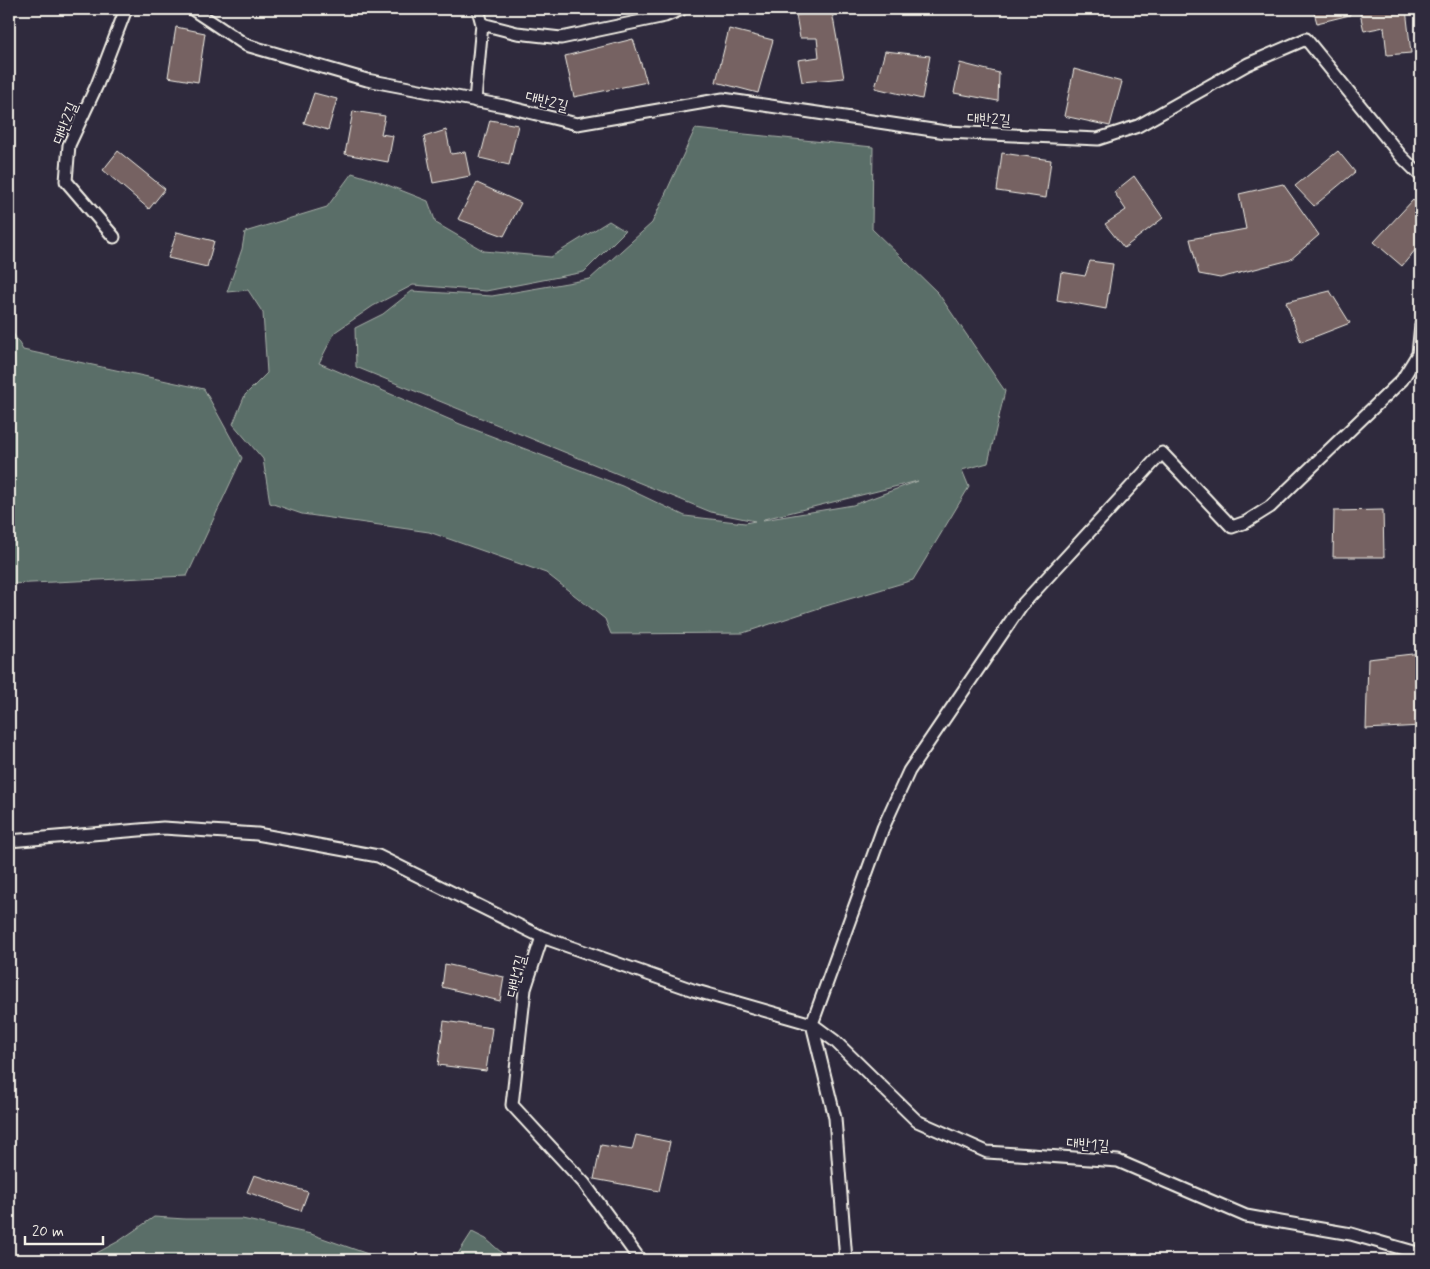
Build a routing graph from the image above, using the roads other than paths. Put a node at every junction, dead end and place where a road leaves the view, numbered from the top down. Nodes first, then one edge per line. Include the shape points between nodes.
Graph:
1 (126, 9) edge
2 (192, 9) edge
3 (478, 9) edge
4 (682, 9) edge
5 (482, 24) junction
6 (475, 101) junction
7 (1421, 176) edge
8 (114, 237) dead end
9 (1421, 324) edge
10 (9, 841) edge
11 (542, 937) junction
12 (812, 1024) junction
13 (1421, 1254) edge
14 (640, 1260) edge
15 (846, 1260) edge

1 - 8 lane, 대반2길 via 97,85 69,145 66,181
2 - 6 lane, 대반2길 via 246,45 366,80
3 - 5 lane
4 - 5 lane via 665,16 561,38 517,33
5 - 6 lane
6 - 7 lane, 대반2길 via 577,124 723,99 946,132 1098,139 1138,126 1248,64 1306,39
9 - 12 lane via 1418,354 1402,380 1270,507 1232,527 1162,454 1021,606 909,771 883,828
10 - 11 lane via 163,828 257,834 378,856
11 - 12 lane, 대반1길 via 692,990
11 - 14 lane, 대반1길 via 525,989 512,1105 584,1183
12 - 13 lane, 대반1길 via 835,1041 917,1121 987,1152 1118,1161 1246,1216 1351,1234
12 - 15 lane via 835,1118

